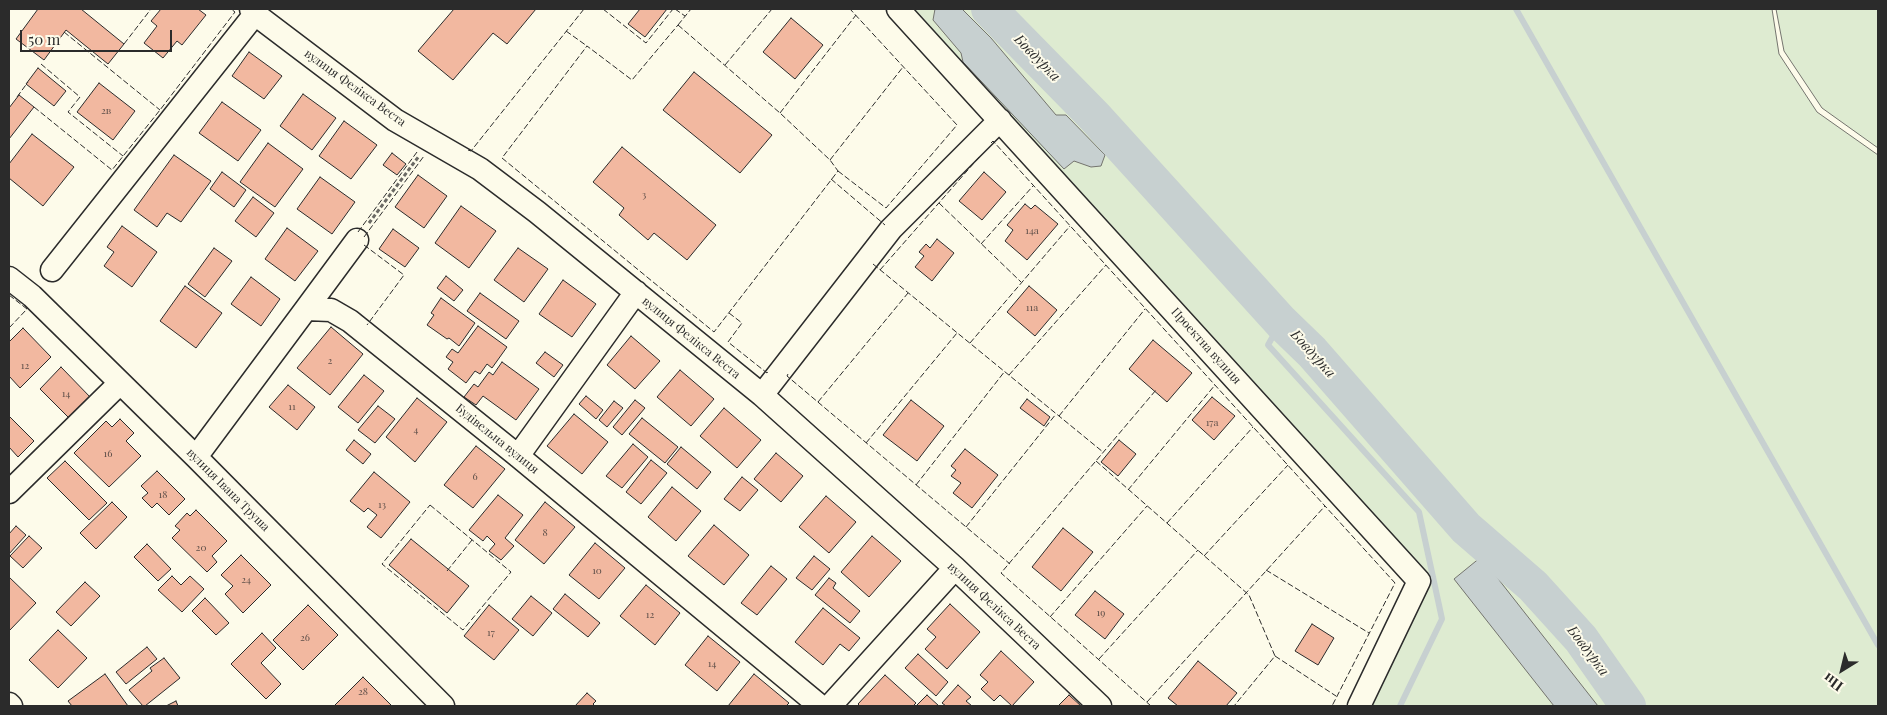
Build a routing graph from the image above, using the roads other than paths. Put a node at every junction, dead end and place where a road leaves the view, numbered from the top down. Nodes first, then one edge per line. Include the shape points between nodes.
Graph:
1 (898, 9) edge
2 (253, 11) edge
3 (1000, 120) junction
4 (357, 240) road end
5 (52, 270) dead end
6 (9, 278) edge
7 (636, 292) junction
8 (306, 309) junction
9 (120, 383) junction
10 (762, 395) junction
11 (196, 456) junction
12 (518, 456) junction
13 (9, 492) edge
14 (954, 568) junction
15 (443, 706) edge
16 (820, 706) edge
17 (830, 706) edge
18 (1100, 706) edge
19 (1359, 706) edge

1 - 3 street, Проектна вулиця
2 - 5 street
2 - 7 street, вулиця Фелікса Веста via 395,120 480,169
3 - 10 street via 891,229
3 - 19 street, Проектна вулиця via 1419,581
4 - 8 street
6 - 9 street, вулиця Івана Труша via 32,296
7 - 10 street, вулиця Фелікса Веста
7 - 12 street
8 - 11 street
8 - 12 street, Будівельна вулиця via 331,310 350,321
9 - 11 street, вулиця Івана Труша
9 - 13 street
10 - 14 street, вулиця Фелікса Веста
11 - 15 street, вулиця Івана Труша
12 - 16 street, Будівельна вулиця
14 - 17 street
14 - 18 street, вулиця Фелікса Веста

